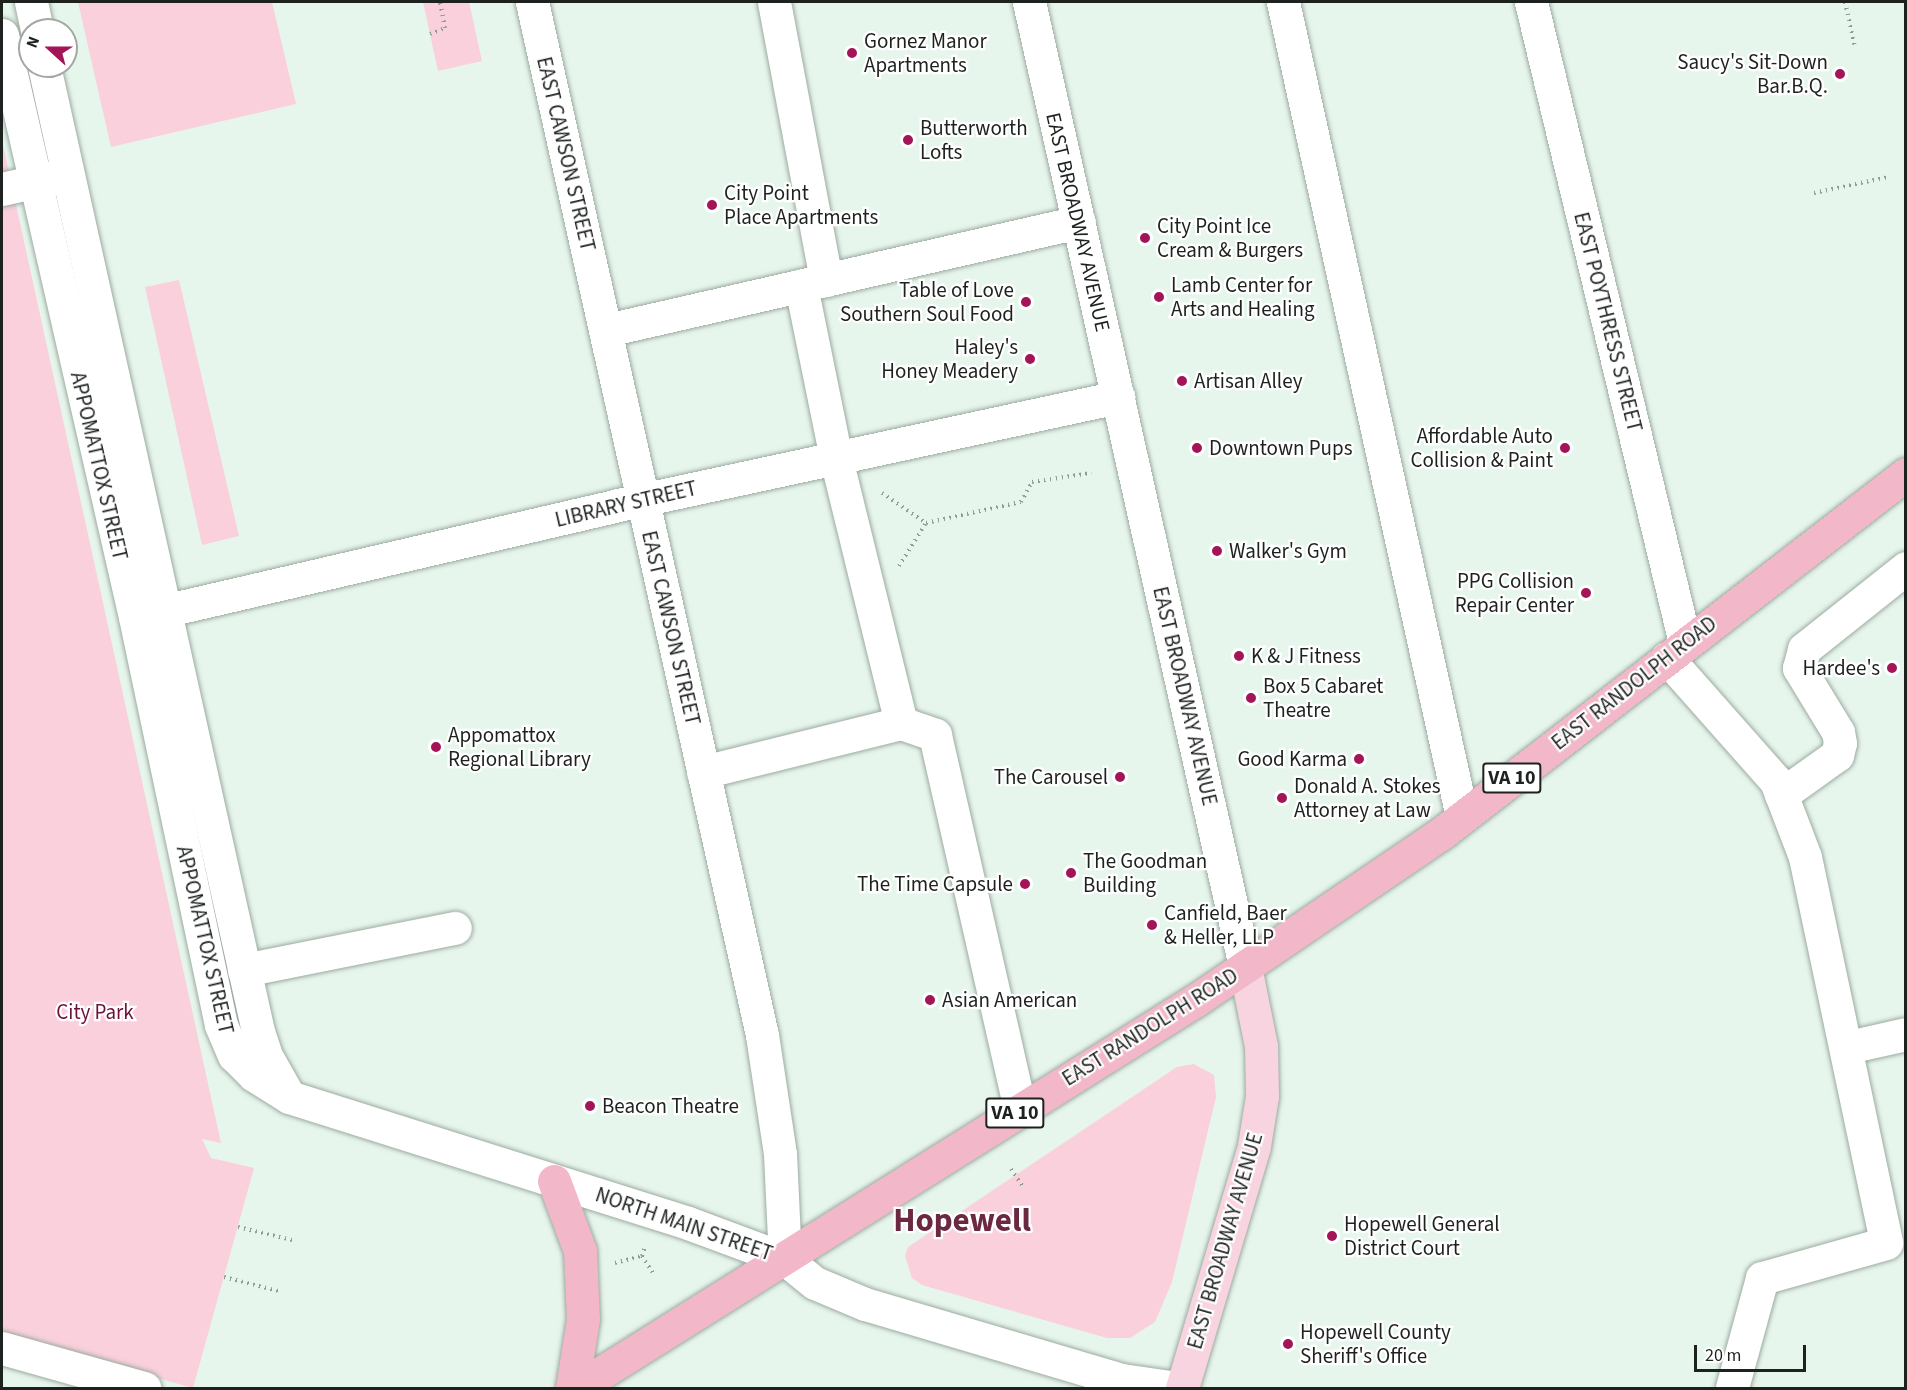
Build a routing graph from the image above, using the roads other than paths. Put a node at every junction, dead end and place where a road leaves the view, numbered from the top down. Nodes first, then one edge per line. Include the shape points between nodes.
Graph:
1 (31, 2) edge
2 (532, 2) edge
3 (774, 2) edge
4 (1029, 2) edge
5 (1283, 2) edge
6 (1531, 2) edge
7 (34, 18) edge
8 (2, 35) edge
9 (46, 78) edge
10 (65, 175) junction
11 (33, 182) junction
12 (2, 189) edge
13 (1079, 222) junction
14 (813, 283) junction
15 (607, 330) junction
16 (1118, 397) junction
17 (836, 458) junction
18 (1905, 474) edge
19 (643, 500) junction
20 (1905, 568) edge
21 (149, 614) junction
22 (1676, 651) junction
23 (901, 723) junction
24 (703, 772) junction
25 (1781, 795) junction
26 (1462, 817) junction
27 (454, 928) dead end
28 (1245, 967) junction
29 (244, 970) junction
30 (1905, 1034) edge
31 (1848, 1047) junction
32 (289, 1097) junction
33 (1020, 1109) junction
34 (554, 1181) junction
35 (785, 1259) junction
36 (2, 1348) edge
37 (144, 1389) edge
38 (574, 1389) edge
39 (1177, 1389) edge
40 (1182, 1389) edge
41 (1732, 1389) edge

1 - 7 street
2 - 15 street, EAST CAWSON STREET
3 - 14 street
4 - 13 street, EAST BROADWAY AVENUE
5 - 26 street
6 - 22 street, EAST POYTHRESS STREET
8 - 11 street, APPOMATTOX STREET
9 - 10 street, APPOMATTOX STREET
10 - 11 street
10 - 21 street, APPOMATTOX STREET
11 - 12 street
11 - 21 street, APPOMATTOX STREET
13 - 14 street
13 - 16 street, EAST BROADWAY AVENUE
14 - 15 street
14 - 17 street
15 - 19 street, EAST CAWSON STREET
16 - 17 street, LIBRARY STREET
16 - 28 street, EAST BROADWAY AVENUE
17 - 19 street, LIBRARY STREET
17 - 23 street
18 - 22 highway, EAST RANDOLPH ROAD / VA 10
19 - 21 street, LIBRARY STREET
19 - 24 street, EAST CAWSON STREET
20 - 25 street via 1804,649 1799,668 1838,732 1840,743 1837,755
21 - 29 street, APPOMATTOX STREET
21 - 32 street, APPOMATTOX STREET via 221,1025 234,1055 254,1075
22 - 25 street via 1776,781
22 - 26 highway, EAST RANDOLPH ROAD / VA 10
23 - 24 street
23 - 33 street via 935,735
24 - 35 street, EAST CAWSON STREET via 762,1035 780,1154
25 - 31 street via 1805,857
26 - 28 highway, EAST RANDOLPH ROAD / VA 10
27 - 29 street
28 - 33 highway, EAST RANDOLPH ROAD / VA 10
28 - 40 main road, EAST BROADWAY AVENUE via 1261,1046 1262,1096 1254,1146
29 - 32 street, APPOMATTOX STREET via 266,1056
30 - 31 street
31 - 41 street via 1886,1243 1762,1278
32 - 34 street, NORTH MAIN STREET
33 - 35 highway, EAST RANDOLPH ROAD / VA 10
34 - 35 street, NORTH MAIN STREET via 688,1223
34 - 38 highway via 580,1251 584,1319
35 - 38 highway, VA 10
35 - 39 street, NORTH MAIN STREET via 815,1283 865,1304 1122,1380
36 - 37 street

